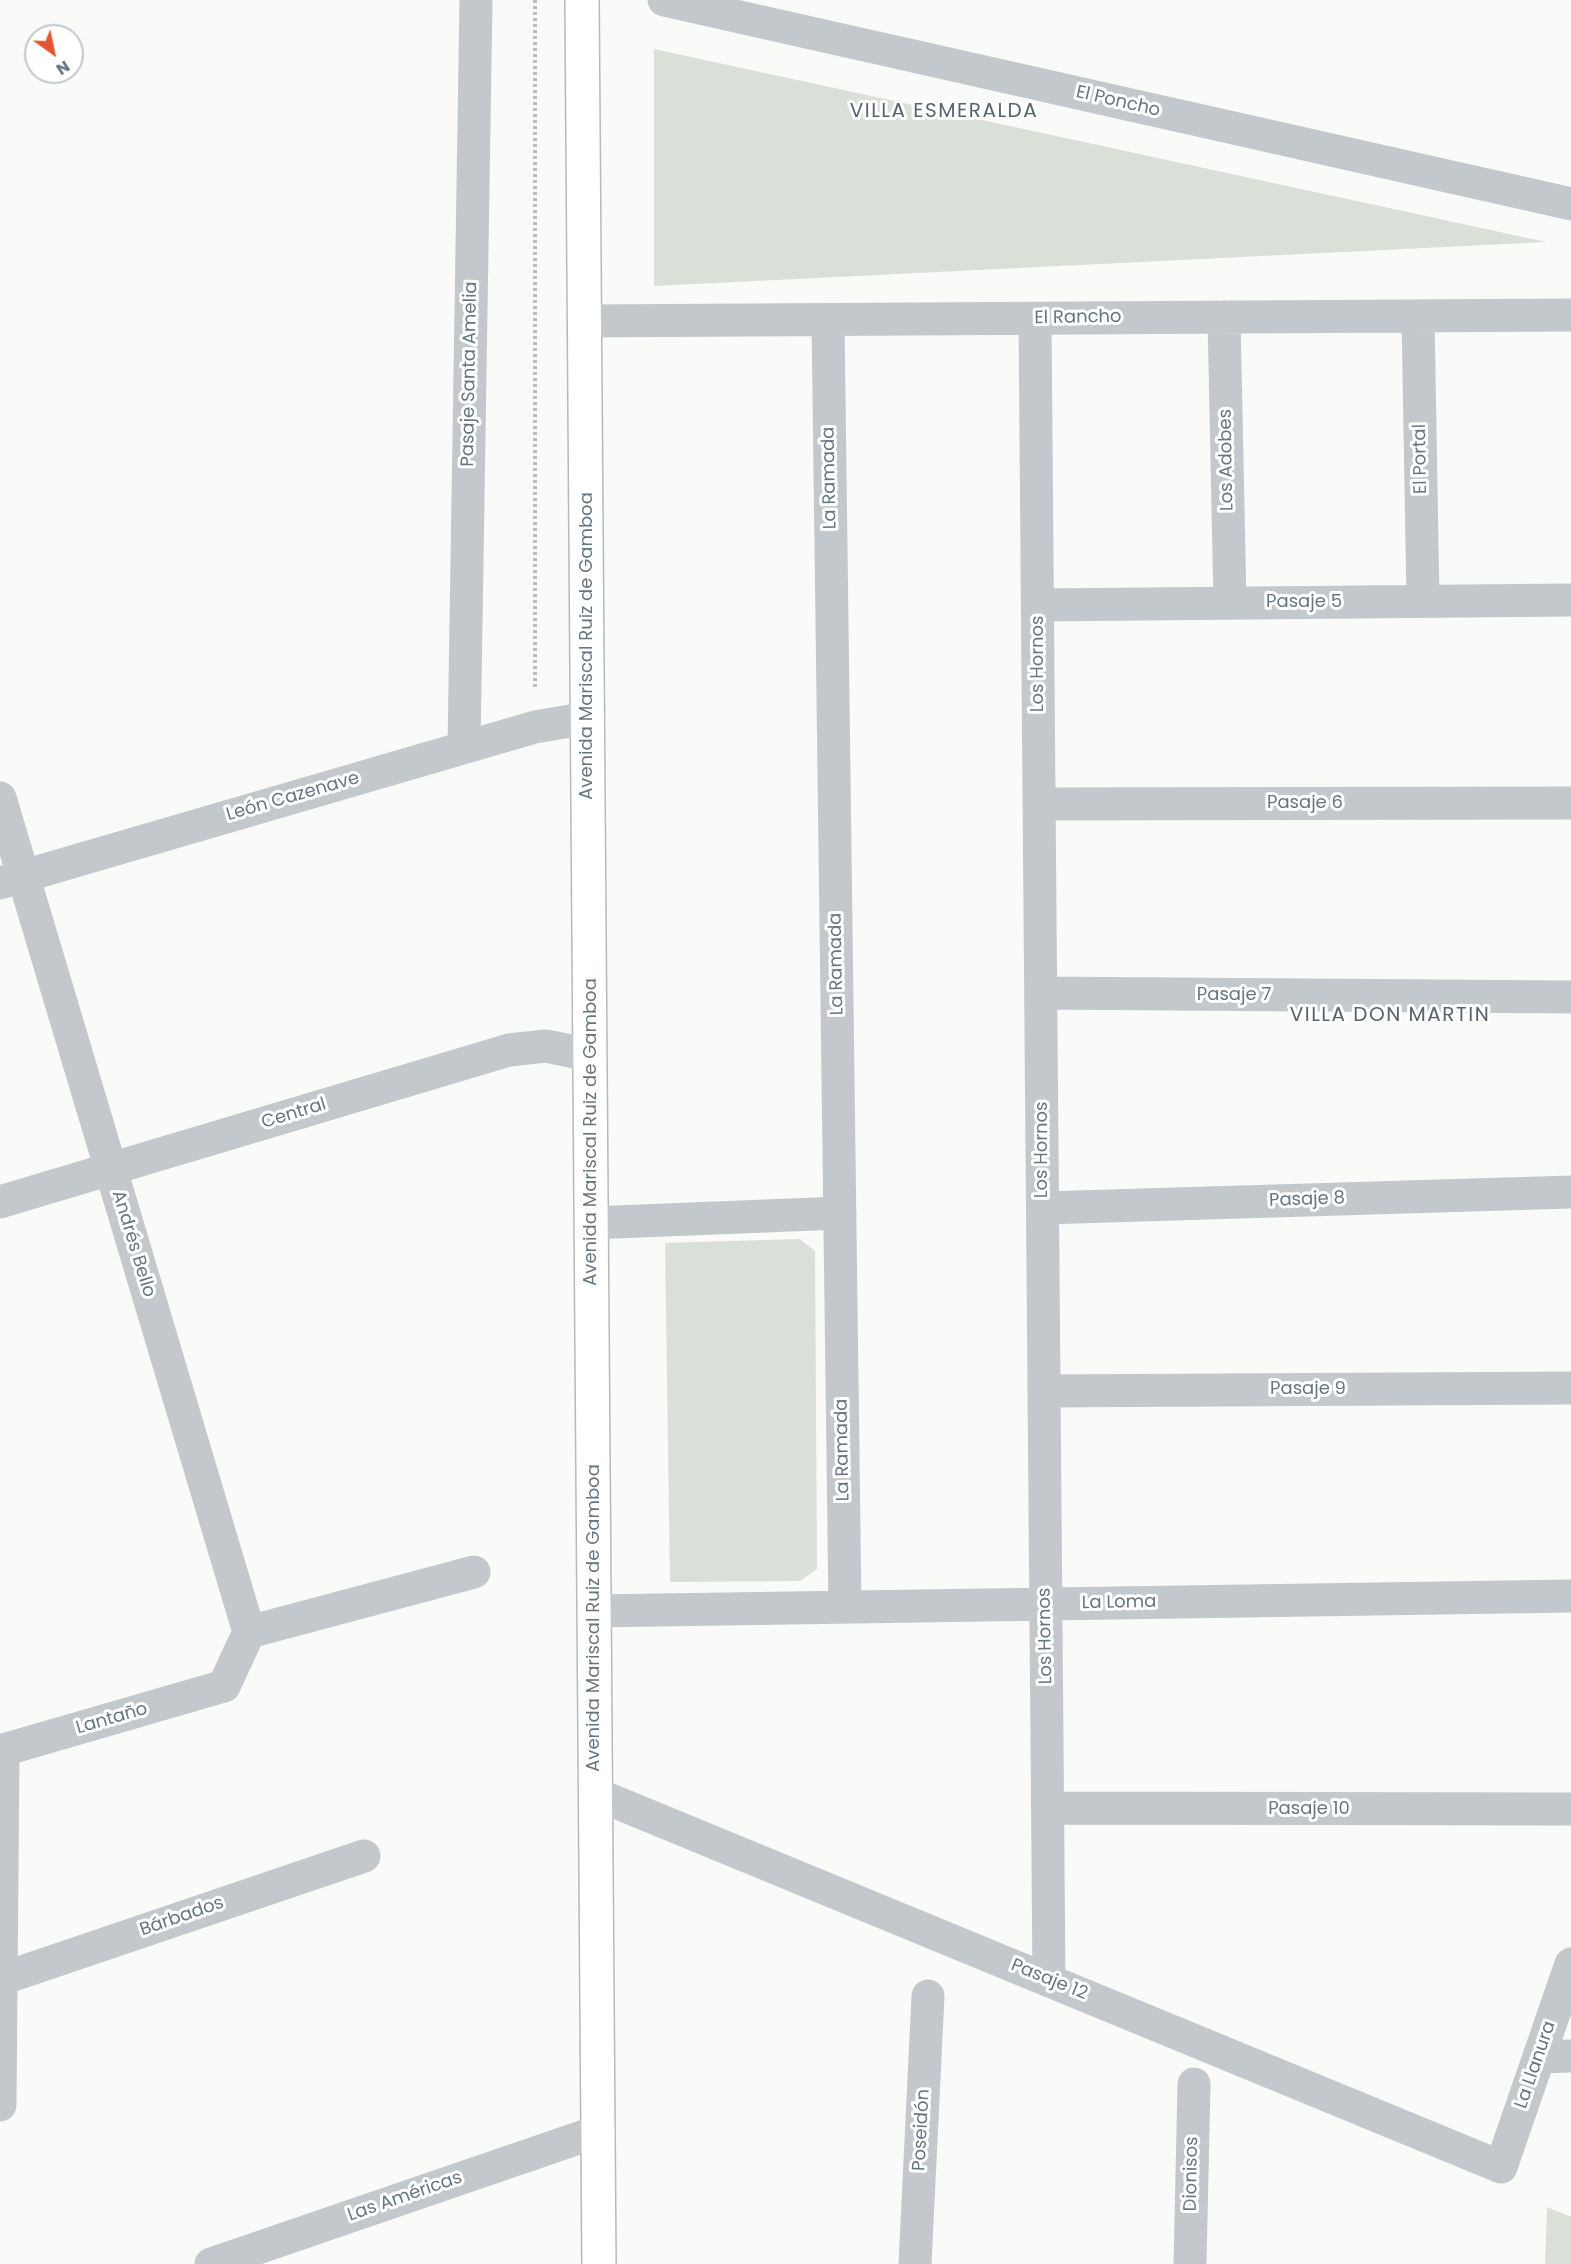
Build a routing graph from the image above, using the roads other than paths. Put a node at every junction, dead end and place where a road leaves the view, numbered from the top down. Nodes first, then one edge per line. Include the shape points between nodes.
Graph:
1 (476, 0) edge
2 (582, 0) edge
3 (664, 0) edge
4 (1571, 204) edge
5 (1571, 315) edge
6 (1418, 316) junction
7 (1224, 317) junction
8 (1035, 319) junction
9 (828, 320) junction
10 (585, 321) junction
11 (1571, 600) edge
12 (1423, 601) junction
13 (1230, 603) junction
14 (1038, 605) junction
15 (588, 718) junction
16 (464, 747) junction
17 (0, 798) edge
18 (1571, 802) edge
19 (1039, 804) junction
20 (12, 880) edge
21 (1041, 993) junction
22 (1571, 997) edge
23 (590, 1055) junction
24 (111, 1169) junction
25 (1571, 1192) edge
26 (0, 1202) edge
27 (1043, 1208) junction
28 (840, 1213) junction
29 (591, 1223) junction
30 (1571, 1388) edge
31 (1044, 1391) junction
32 (474, 1572) dead end
33 (1571, 1596) edge
34 (1046, 1605) junction
35 (845, 1607) junction
36 (594, 1611) junction
37 (249, 1632) junction
38 (1, 1751) edge
39 (596, 1794) junction
40 (1048, 1808) junction
41 (1571, 1809) edge
42 (364, 1856) dead end
43 (1571, 1964) edge
44 (1, 1979) edge
45 (1049, 1981) junction
46 (928, 1996) dead end
47 (1555, 2056) edge
48 (1194, 2084) dead end
49 (0, 2105) edge
50 (598, 2131) junction
51 (1501, 2167) joint
52 (242, 2259) edge
53 (211, 2264) edge
54 (599, 2264) edge
55 (915, 2264) edge
56 (1190, 2264) edge

1 - 16 street, Pasaje Santa Amelia
2 - 10 main road, Avenida Mariscal Ruiz de Gamboa
3 - 4 street, El Poncho
5 - 6 street, El Rancho
6 - 7 street, El Rancho
6 - 12 street, El Portal
7 - 8 street, El Rancho
7 - 13 street, Los Adobes
8 - 9 street, El Rancho
8 - 14 street, Los Hornos
9 - 10 street, El Rancho
9 - 28 street, La Ramada
10 - 15 main road, Avenida Mariscal Ruiz de Gamboa
11 - 12 street, Pasaje 5
12 - 13 street, Pasaje 5
13 - 14 street, Pasaje 5
14 - 19 street, Los Hornos
15 - 16 street, León Cazenave via 535,727
15 - 23 main road, Avenida Mariscal Ruiz de Gamboa
16 - 20 street, León Cazenave
17 - 20 street, Andrés Bello
18 - 19 street, Pasaje 6
19 - 21 street, Los Hornos
20 - 24 street, Andrés Bello
21 - 22 street, Pasaje 7
21 - 27 street, Los Hornos
23 - 24 street, Central via 546,1046 509,1050
23 - 29 main road, Avenida Mariscal Ruiz de Gamboa
24 - 26 street, Central
24 - 37 street, Andrés Bello
25 - 27 street, Pasaje 8
27 - 31 street, Los Hornos
28 - 29 street
28 - 35 street, La Ramada
29 - 36 main road, Avenida Mariscal Ruiz de Gamboa
30 - 31 street, Pasaje 9
31 - 34 street, Los Hornos
32 - 37 street
33 - 34 street, La Loma
34 - 35 street, La Loma
34 - 40 street, Los Hornos
35 - 36 street, La Loma
36 - 39 main road, Avenida Mariscal Ruiz de Gamboa
37 - 38 street, Lantaño via 224,1686
38 - 44 street
39 - 45 street, Pasaje 12
39 - 50 main road, Avenida Mariscal Ruiz de Gamboa
40 - 41 street, Pasaje 10
40 - 45 street, Los Hornos
42 - 44 street, Bárbados
43 - 47 street, La Llanura
44 - 49 street
45 - 51 street, Pasaje 12
46 - 55 street, Poseidón
47 - 51 street, La Llanura
48 - 56 street, Dionisos
50 - 52 street, Las Américas
50 - 54 main road, Avenida Mariscal Ruiz de Gamboa
52 - 53 street, Las Américas

